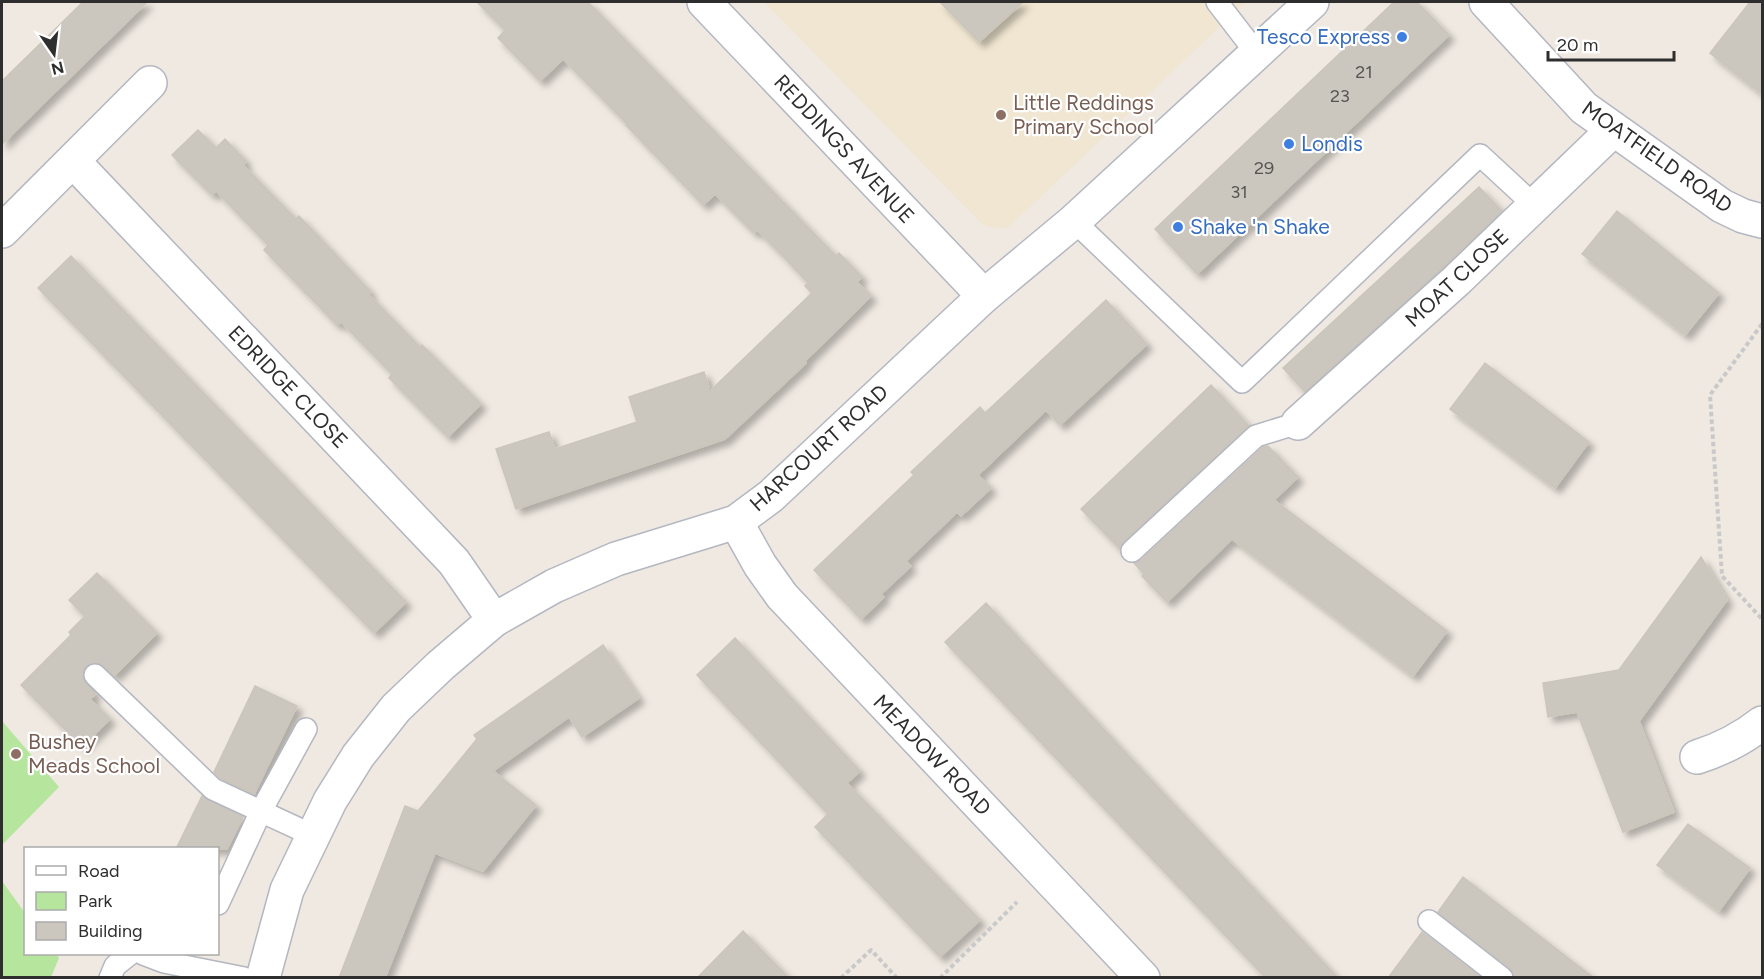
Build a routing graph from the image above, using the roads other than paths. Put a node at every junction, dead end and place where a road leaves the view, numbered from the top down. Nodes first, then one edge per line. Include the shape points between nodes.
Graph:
1 (704, 2) edge
2 (1216, 2) edge
3 (1312, 2) edge
4 (1486, 2) edge
5 (1257, 54) junction
6 (150, 83) dead end
7 (1612, 130) junction
8 (73, 161) junction
9 (1534, 206) junction
10 (1074, 221) junction
11 (1762, 222) edge
12 (2, 231) edge
13 (984, 296) junction
14 (1298, 423) joint
15 (736, 522) junction
16 (1132, 551) dead end
17 (494, 620) junction
18 (94, 675) dead end
19 (1762, 723) edge
20 (306, 729) dead end
21 (1697, 757) dead end
22 (261, 811) junction
23 (312, 835) junction
24 (219, 902) edge
25 (1429, 921) dead end
26 (129, 955) edge
27 (146, 955) edge
28 (110, 978) edge
29 (244, 978) edge
30 (263, 978) edge
31 (1143, 978) edge
32 (1502, 978) edge

1 - 13 street, REDDINGS AVENUE
2 - 5 lane
3 - 5 street, HARCOURT ROAD
4 - 7 street, MOATFIELD ROAD via 1584,108
5 - 10 street, HARCOURT ROAD
6 - 8 street
7 - 9 street, MOAT CLOSE
7 - 11 street, MOATFIELD ROAD via 1722,206
8 - 12 street
8 - 17 street, EDRIDGE CLOSE via 454,562
9 - 10 lane via 1480,155 1242,382
9 - 14 street, MOAT CLOSE
10 - 13 street, HARCOURT ROAD
13 - 15 street, HARCOURT ROAD via 771,496
14 - 16 lane via 1256,436
15 - 17 street, HARCOURT ROAD via 616,559 554,586
15 - 31 street, MEADOW ROAD via 782,596
17 - 23 street, HARCOURT ROAD via 396,708 358,756
18 - 22 lane via 213,789
19 - 21 street via 1724,748
20 - 22 lane
22 - 23 lane
22 - 24 lane
23 - 30 street, HARCOURT ROAD via 287,890
25 - 32 lane
26 - 28 lane via 115,966
27 - 29 lane

